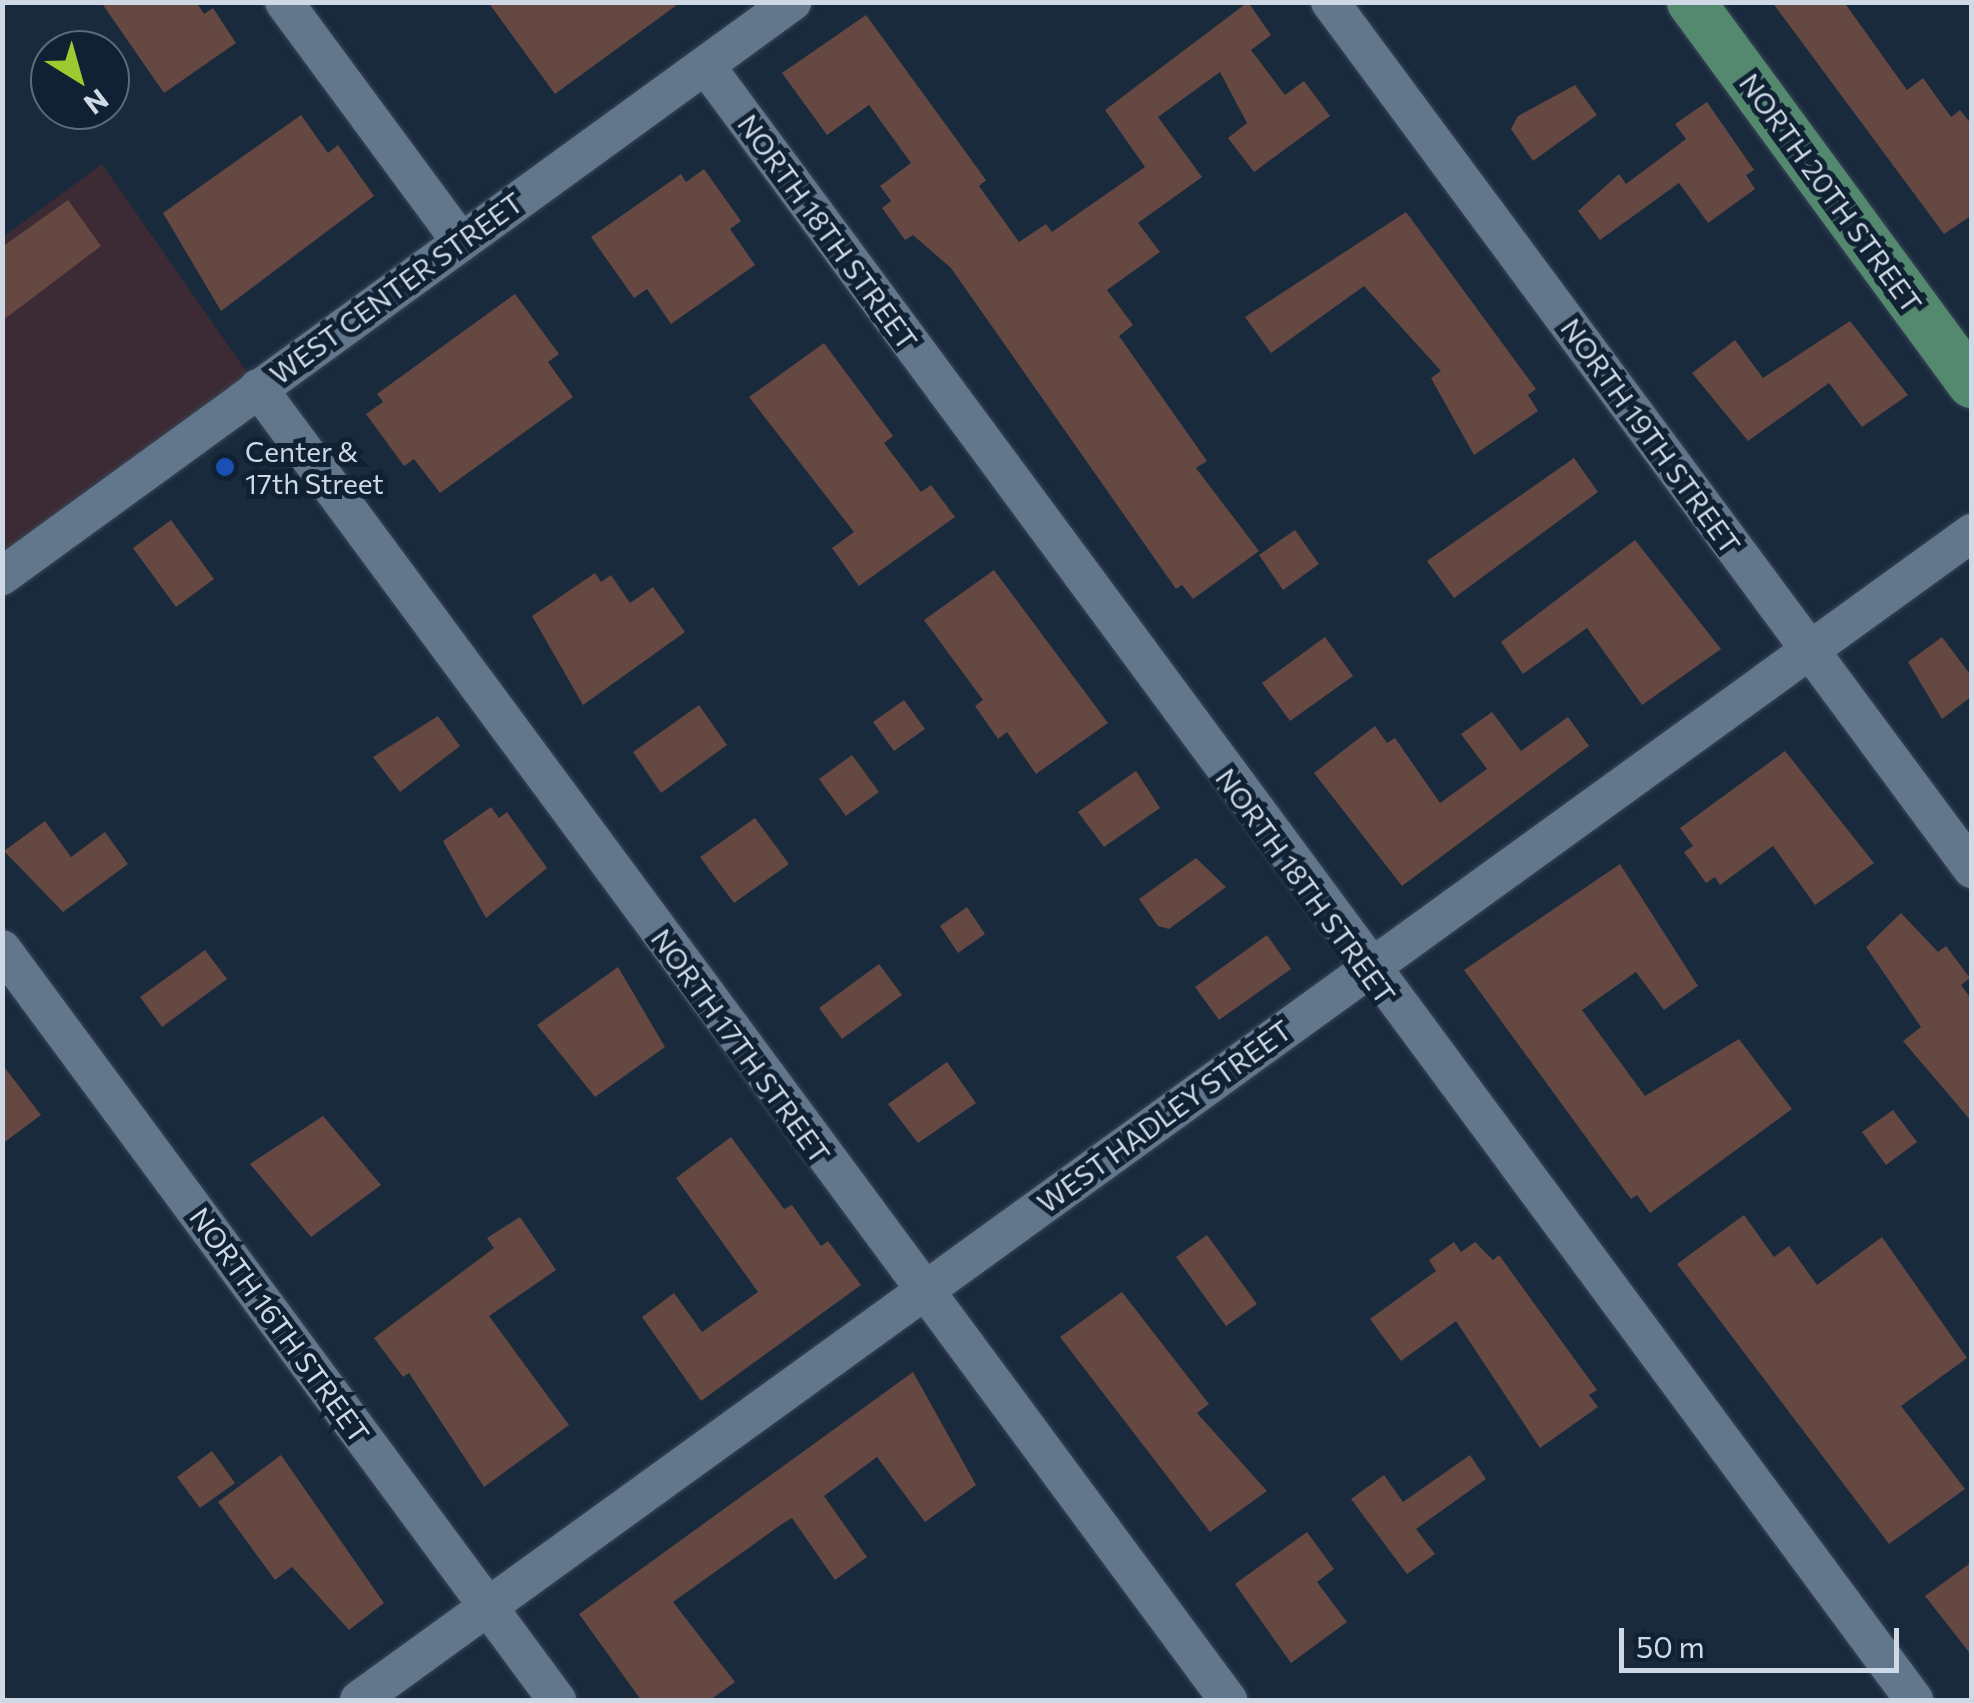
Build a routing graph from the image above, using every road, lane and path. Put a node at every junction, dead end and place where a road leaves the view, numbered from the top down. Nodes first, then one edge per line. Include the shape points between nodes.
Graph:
1 (284, 2) edge
2 (792, 2) edge
3 (1330, 2) edge
4 (1691, 2) edge
5 (706, 66) junction
6 (460, 240) junction
7 (1972, 384) edge
8 (258, 388) junction
9 (1972, 533) edge
10 (7, 565) edge
11 (1810, 651) junction
12 (1972, 869) edge
13 (2, 949) edge
14 (1367, 968) junction
15 (923, 1292) junction
16 (487, 1606) junction
17 (359, 1700) edge
18 (557, 1700) edge
19 (1228, 1700) edge
20 (1914, 1700) edge

1 - 6 street
2 - 5 street, WEST CENTER STREET
3 - 11 street, NORTH 19TH STREET
4 - 7 main road, NORTH 20TH STREET
5 - 6 street, WEST CENTER STREET
5 - 14 street, NORTH 18TH STREET
6 - 8 street, WEST CENTER STREET
8 - 10 street, WEST CENTER STREET
8 - 15 street, NORTH 17TH STREET
9 - 11 street, WEST HADLEY STREET
11 - 12 street, NORTH 19TH STREET
11 - 14 street, WEST HADLEY STREET
13 - 16 street, NORTH 16TH STREET
14 - 15 street, WEST HADLEY STREET
14 - 20 street, NORTH 18TH STREET
15 - 16 street, WEST HADLEY STREET
15 - 19 street, NORTH 17TH STREET
16 - 17 street, WEST HADLEY STREET
16 - 18 street, NORTH 16TH STREET

